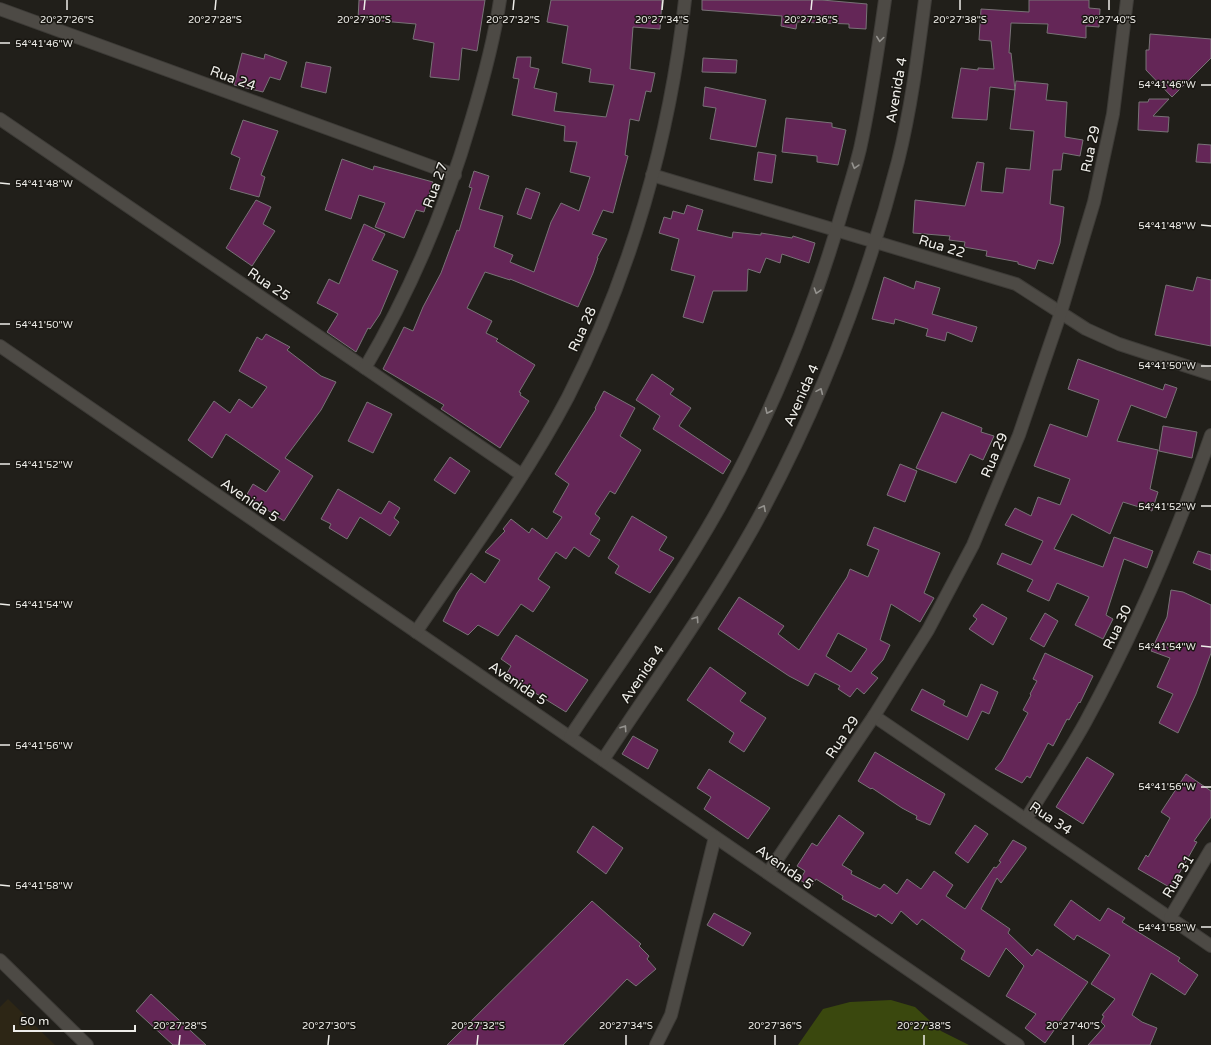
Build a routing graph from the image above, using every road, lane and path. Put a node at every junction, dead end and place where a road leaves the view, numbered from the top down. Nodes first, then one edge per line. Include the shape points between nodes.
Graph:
1 (2, 0) edge
2 (500, 0) edge
3 (685, 0) edge
4 (885, 0) edge
5 (925, 0) edge
6 (1127, 0) edge
7 (0, 8) edge
8 (0, 119) edge
9 (455, 175) junction
10 (652, 175) junction
11 (837, 230) junction
12 (875, 242) junction
13 (1061, 312) junction
14 (0, 346) edge
15 (366, 368) junction
16 (1211, 374) edge
17 (1211, 436) edge
18 (522, 475) junction
19 (416, 632) junction
20 (874, 716) junction
21 (570, 738) junction
22 (603, 760) junction
23 (1026, 819) junction
24 (715, 837) junction
25 (1211, 849) edge
26 (768, 874) junction
27 (1170, 918) junction
28 (1211, 946) edge
29 (0, 960) edge
30 (87, 1045) edge
31 (656, 1045) edge
32 (1018, 1045) edge

1 - 7 street
2 - 9 street, Rua 27 via 485,74
3 - 10 street, Rua 28 via 663,132
4 -> 11 street, Avenida 4 via 876,67 859,151
5 - 12 street, Avenida 4 via 915,73 898,160
6 - 13 street, Rua 29 via 1113,114 1094,202
7 - 9 street, Rua 24
8 - 15 street, Rua 25
9 - 15 street, Rua 27 via 435,228 391,325
10 - 11 street, Rua 22
10 - 18 street, Rua 28 via 626,262 608,308 567,397
11 - 12 street, Rua 22
11 -> 21 street, Avenida 4 via 814,302 755,440 722,502 675,580
12 - 13 street, Rua 22 via 1016,284
22 -> 12 street, Avenida 4 via 708,602 756,522 822,388 851,315
13 - 16 street, Rua 22 via 1086,329 1119,344
13 - 20 street, Rua 29 via 1019,435 973,545 928,630
14 - 19 street, Avenida 5
15 - 18 street, Rua 25
17 - 23 street, Rua 30 via 1188,500 1137,622 1086,722
18 - 19 street, Rua 28
19 - 21 street, Avenida 5
20 - 23 street, Rua 34
20 - 26 street, Rua 29
21 - 22 street, Avenida 5
22 - 24 street, Avenida 5
23 - 27 street, Rua 34
24 - 26 street, Avenida 5
24 - 31 street via 671,1015
25 - 27 street, Rua 31
26 - 32 street, Avenida 5
27 - 28 street, Rua 34
29 - 30 street

